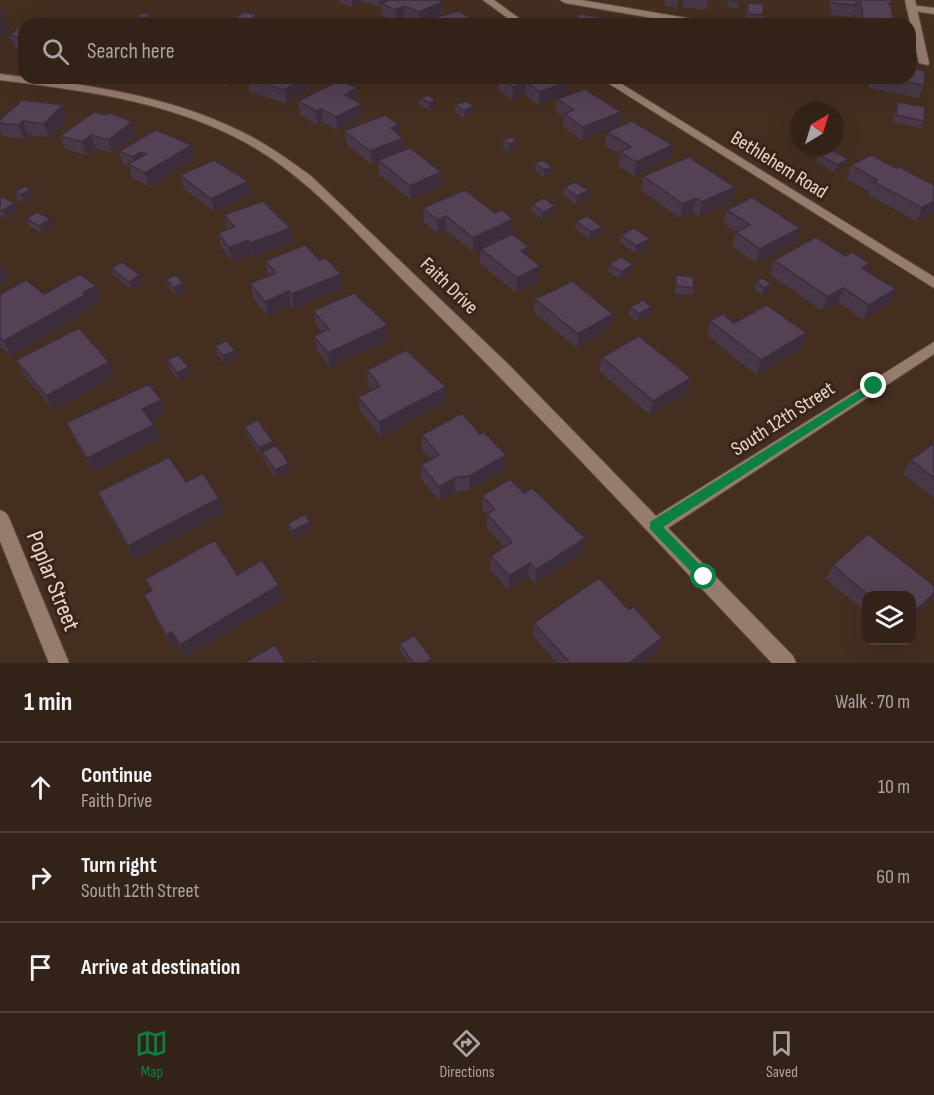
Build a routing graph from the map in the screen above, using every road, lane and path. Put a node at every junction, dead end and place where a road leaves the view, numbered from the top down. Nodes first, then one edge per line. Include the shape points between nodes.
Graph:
1 (488, 0) edge
2 (565, 0) edge
3 (910, 4) edge
4 (934, 11) edge
5 (514, 18) edge
6 (669, 18) edge
7 (916, 23) edge
8 (929, 64) edge
9 (0, 77) edge
10 (18, 79) edge
11 (55, 84) edge
12 (615, 84) edge
13 (934, 283) edge
14 (934, 347) edge
15 (0, 518) edge
16 (655, 526) junction
17 (59, 663) edge
18 (786, 663) edge

1 - 5 street
2 - 6 street
3 - 4 street
7 - 8 street
9 - 10 street, Faith Drive
11 - 16 street, Faith Drive via 163,105 238,134 308,179 502,368
12 - 13 street, Bethlehem Road
14 - 16 street, South 12th Street
15 - 17 street, Poplar Street
16 - 18 street, Faith Drive

